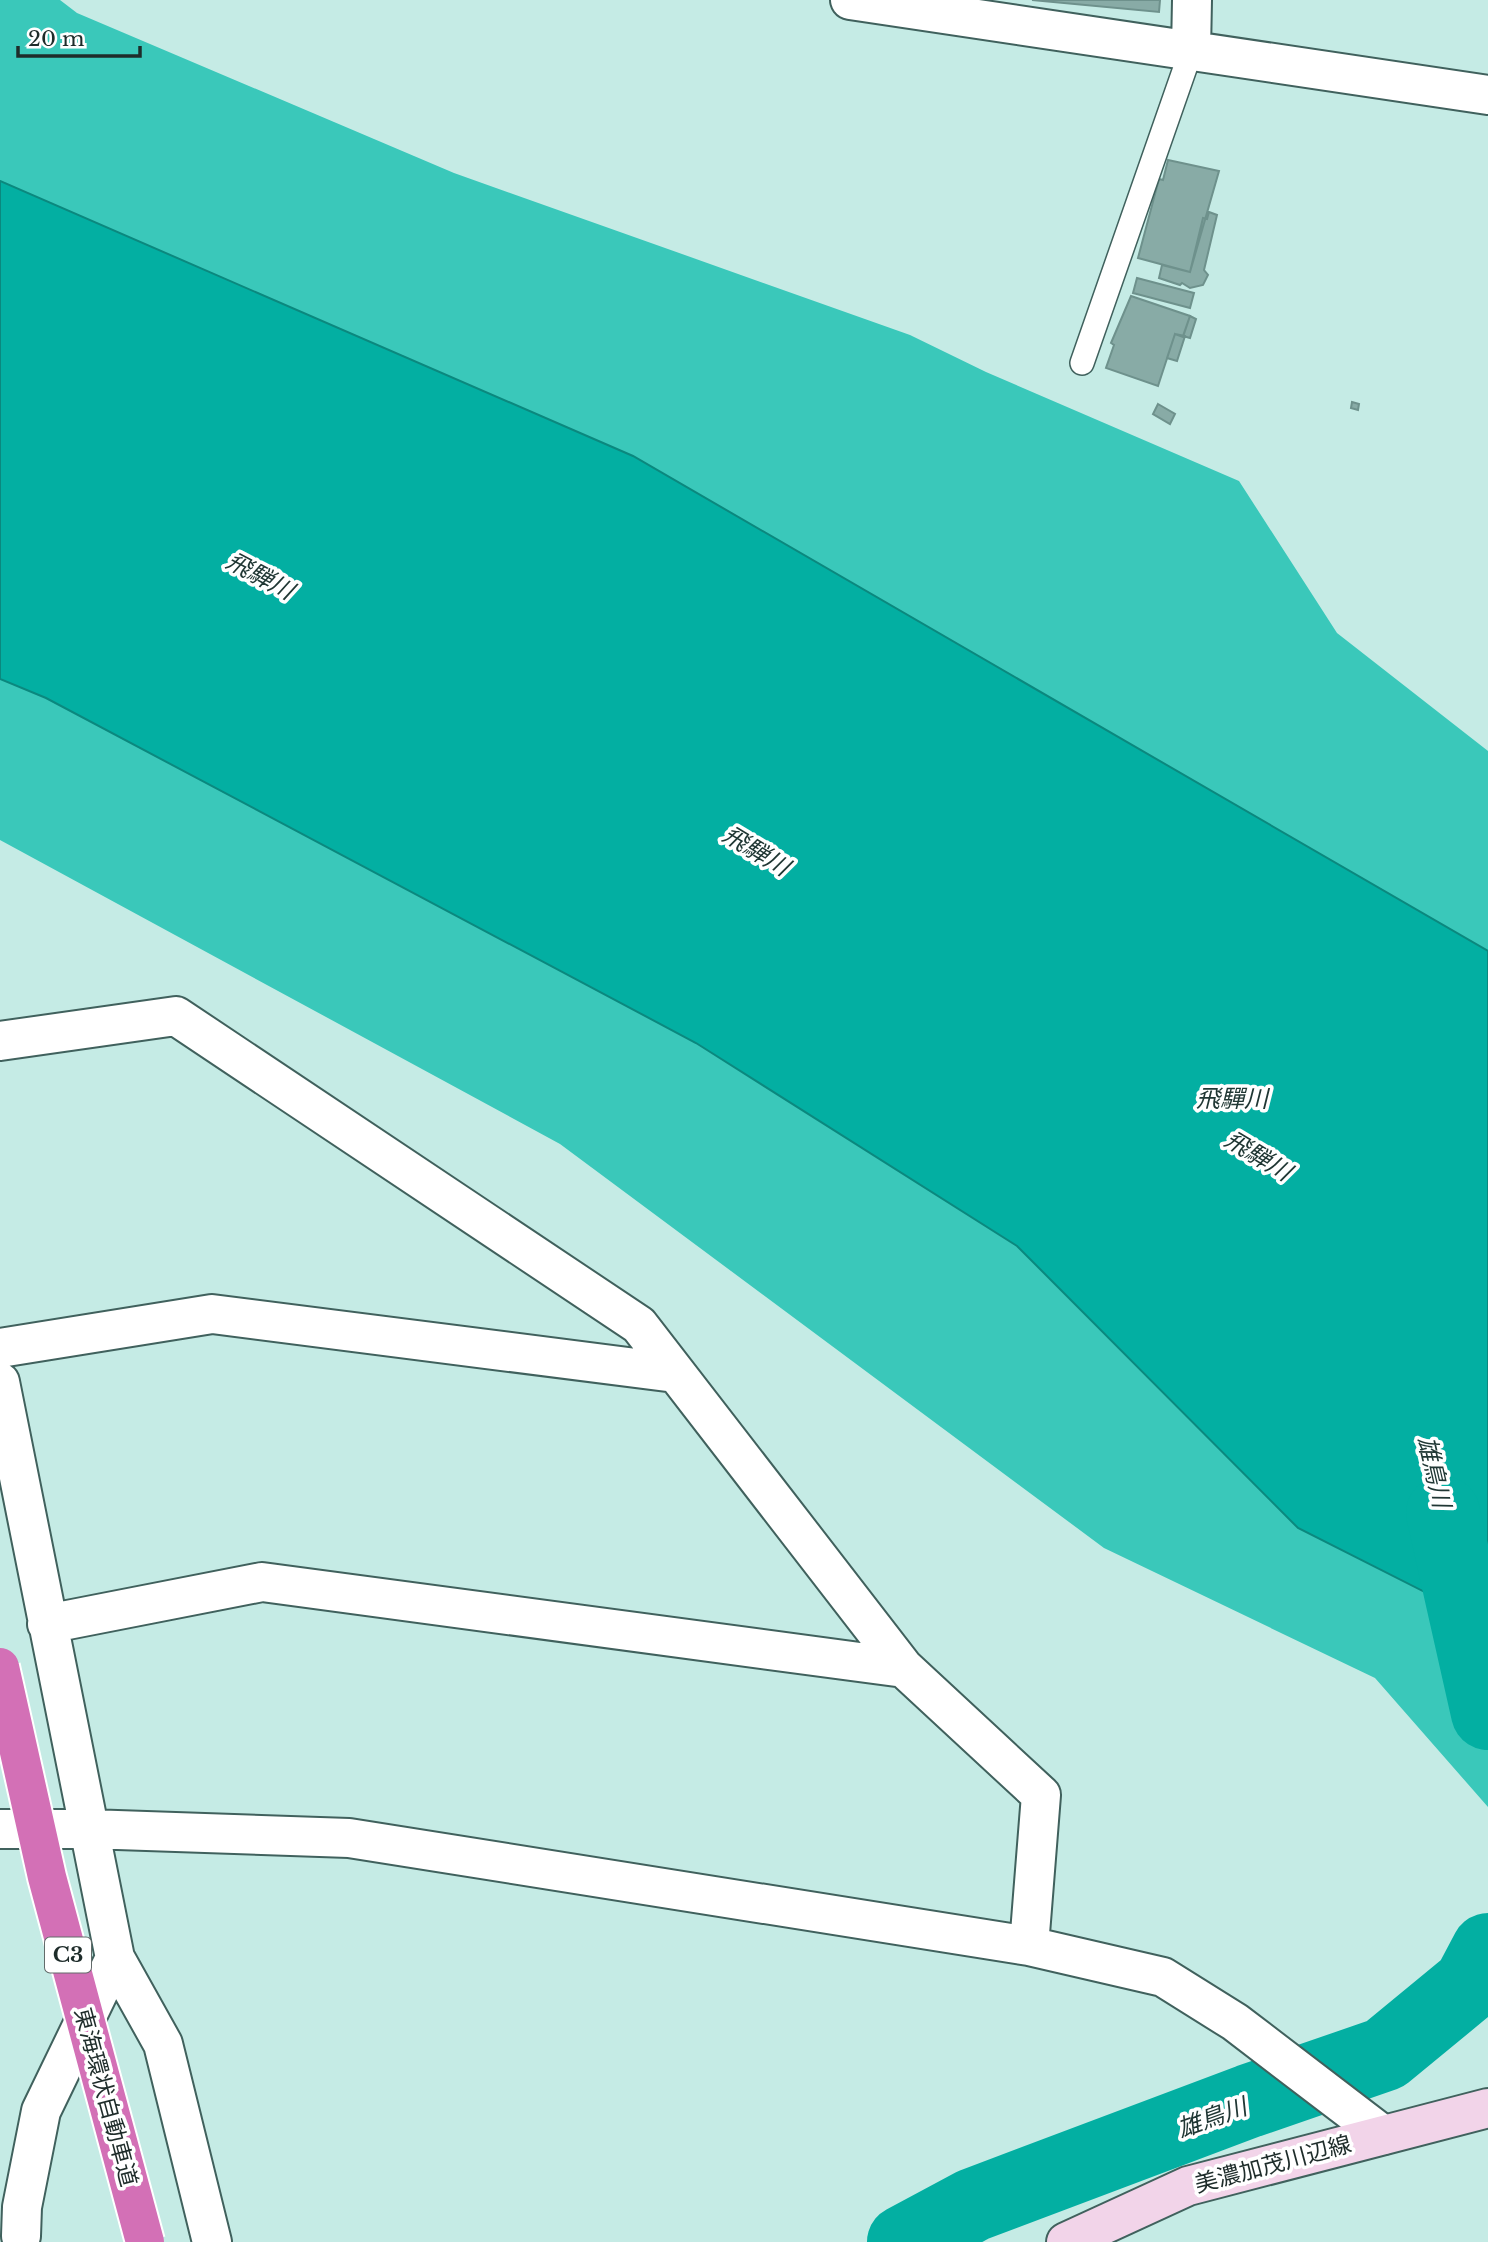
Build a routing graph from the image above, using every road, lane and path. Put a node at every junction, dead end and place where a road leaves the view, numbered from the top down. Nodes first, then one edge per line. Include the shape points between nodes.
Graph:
1 (850, 0) edge
2 (1192, 0) edge
3 (1191, 51) junction
4 (1488, 95) edge
5 (1082, 363) dead end
6 (0, 1041) edge
7 (0, 1348) edge
8 (675, 1373) junction
9 (0, 1382) edge
10 (5, 1438) edge
11 (47, 1624) junction
12 (0, 1667) edge
13 (904, 1668) junction
14 (0, 1829) edge
15 (88, 1829) junction
16 (1028, 1946) junction
17 (115, 1958) junction
18 (1488, 2108) edge
19 (1383, 2135) junction
20 (15, 2228) edge
21 (145, 2242) edge
22 (212, 2242) edge
23 (1066, 2242) edge

1 - 3 street
2 - 3 street
3 - 4 street
3 - 5 lane
6 - 8 street via 176,1016 639,1325
7 - 8 street via 212,1314
8 - 13 street
9 - 10 street
10 - 11 street
11 - 13 street via 262,1582
11 - 15 street
12 - 21 highway, 東海環状自動車道 / C3, bridge via 47,1877
13 - 16 street via 1041,1795
14 - 15 street
15 - 16 street via 349,1838
15 - 17 street
16 - 19 street via 1163,1976 1235,2022
17 - 20 street via 41,2111
17 - 22 street via 163,2044
18 - 19 main road, 美濃加茂川辺線
19 - 23 main road, 美濃加茂川辺線 via 1188,2186

